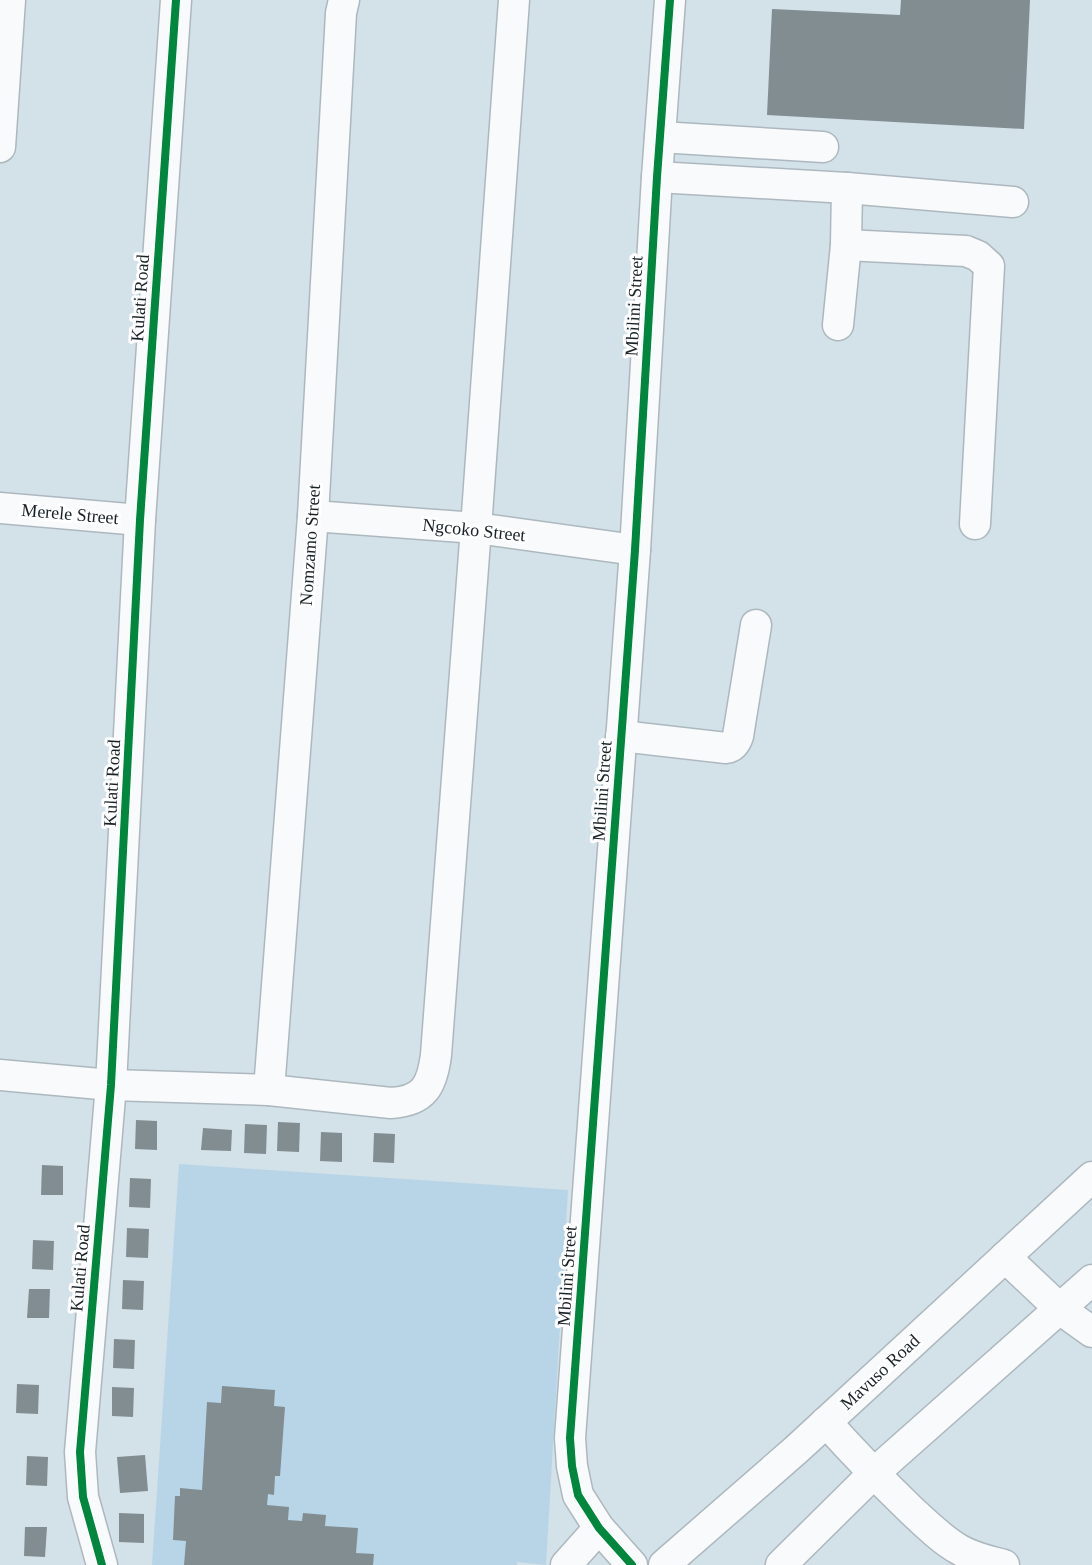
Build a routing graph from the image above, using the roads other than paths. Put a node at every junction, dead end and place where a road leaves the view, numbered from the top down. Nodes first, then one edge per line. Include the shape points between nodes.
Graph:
1 (10, 0) edge
2 (176, 0) edge
3 (344, 0) edge
4 (514, 0) edge
5 (670, 0) edge
6 (660, 137) junction
7 (0, 147) edge
8 (823, 147) dead end
9 (657, 177) junction
10 (847, 188) junction
11 (1013, 202) dead end
12 (846, 245) junction
13 (838, 325) dead end
14 (0, 507) edge
15 (313, 516) junction
16 (140, 520) junction
17 (975, 524) dead end
18 (476, 528) junction
19 (635, 550) junction
20 (756, 626) dead end
21 (621, 736) junction
22 (0, 1075) edge
23 (111, 1086) junction
24 (269, 1090) junction
25 (1092, 1177) edge
26 (1005, 1257) junction
27 (1092, 1280) edge
28 (1060, 1309) junction
29 (1092, 1332) edge
30 (825, 1422) junction
31 (873, 1474) junction
32 (599, 1528) junction
33 (102, 1565) edge
34 (566, 1565) edge
35 (632, 1565) edge
36 (664, 1565) edge
37 (781, 1565) edge
38 (1004, 1565) edge

1 - 7 street
2 - 16 street, Kulati Road
3 - 15 street, Nomzamo Street
4 - 18 street
5 - 6 street, Mbilini Street
6 - 8 street
6 - 9 street, Mbilini Street
9 - 10 street
9 - 19 street, Mbilini Street
10 - 11 street
10 - 12 street
12 - 13 street
12 - 17 street via 966,251 988,266
14 - 16 street, Merele Street
15 - 18 street, Ngcoko Street
15 - 24 street, Nomzamo Street
16 - 23 street, Kulati Road
18 - 19 street, Ngcoko Street
18 - 24 street via 434,1069 417,1098 391,1104
19 - 21 street, Mbilini Street
20 - 21 street via 738,736 732,746
21 - 32 street, Mbilini Street via 570,1438 578,1495
22 - 23 street
23 - 24 street
23 - 33 street, Kulati Road via 80,1452 83,1497
25 - 26 street, Mavuso Road
26 - 28 street
26 - 30 street, Mavuso Road
27 - 28 street
28 - 29 street
28 - 31 street
30 - 31 street
30 - 36 street, Mavuso Road
31 - 37 street
31 - 38 street via 958,1549
32 - 34 street
32 - 35 street, Mbilini Street

